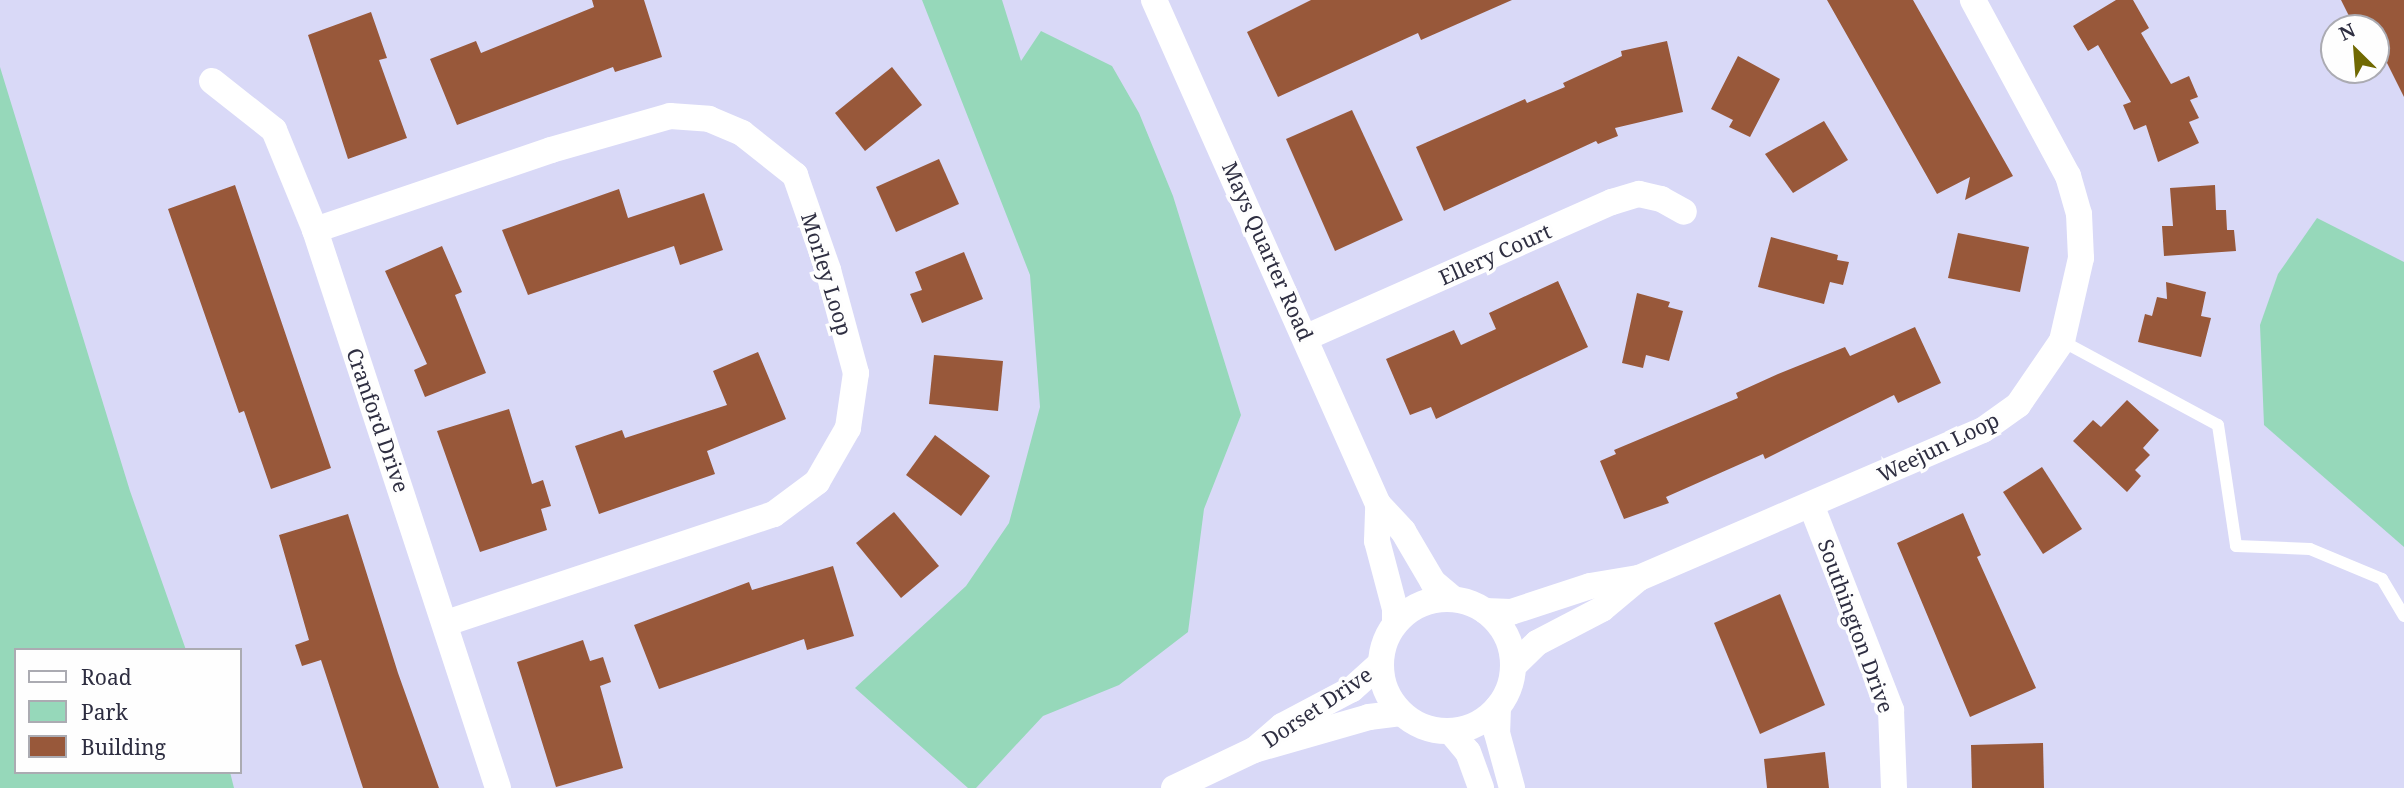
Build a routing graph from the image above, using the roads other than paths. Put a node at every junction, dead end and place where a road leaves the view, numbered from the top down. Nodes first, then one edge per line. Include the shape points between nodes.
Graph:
1 (1973, 0) edge
2 (1157, 1) edge
3 (212, 81) dead end
4 (1684, 212) dead end
5 (314, 230) junction
6 (1307, 337) junction
7 (2062, 341) junction
8 (1378, 504) junction
9 (1812, 507) junction
10 (1639, 578) junction
11 (1453, 599) junction
12 (1485, 611) junction
13 (2404, 616) edge
14 (446, 623) junction
15 (1395, 624) junction
16 (1380, 664) junction
17 (1513, 666) junction
18 (1498, 707) junction
19 (1401, 713) junction
20 (1451, 732) junction
21 (1254, 750) junction
22 (498, 788) edge
23 (1174, 788) edge
24 (1481, 788) edge
25 (1512, 788) edge
26 (1894, 788) edge

1 - 7 street, Weejun Loop via 2068,176 2079,214 2081,258
2 - 6 street, Mays Quarter Road
3 - 5 street, Cranford Drive via 274,130
4 - 6 street, Ellery Court via 1661,198 1639,194 1612,202
5 - 14 street, Cranford Drive
5 - 14 street, Morley Loop via 551,150 670,116 709,119 742,133 795,175 828,270 856,373 848,428 817,482 774,514
6 - 8 street, Mays Quarter Road
7 - 9 street, Weejun Loop via 2018,405 1983,430
7 - 13 lane via 2218,425 2236,546 2310,549 2382,579
8 - 11 street, Mays Quarter Road via 1403,531 1433,582
8 - 15 street, Mays Quarter Road via 1377,541
9 - 10 street, Weejun Loop
9 - 26 street, Southington Drive via 1891,710
10 - 12 street, Weejun Loop via 1590,586 1511,612
10 - 17 street, Weejun Loop via 1602,609 1537,643
11 - 12 street, Mays Quarter Road
11 - 15 street via 1422,605
12 - 17 street via 1506,635
14 - 22 street, Cranford Drive
15 - 16 street via 1384,643
16 - 19 street via 1382,682
16 - 21 street, Dorset Drive via 1352,689 1282,726
17 - 18 street
18 - 20 street via 1477,724
18 - 25 street via 1497,733
19 - 20 street via 1415,724
19 - 21 street, Dorset Drive via 1369,717
20 - 24 street via 1468,752
21 - 23 street, Dorset Drive

